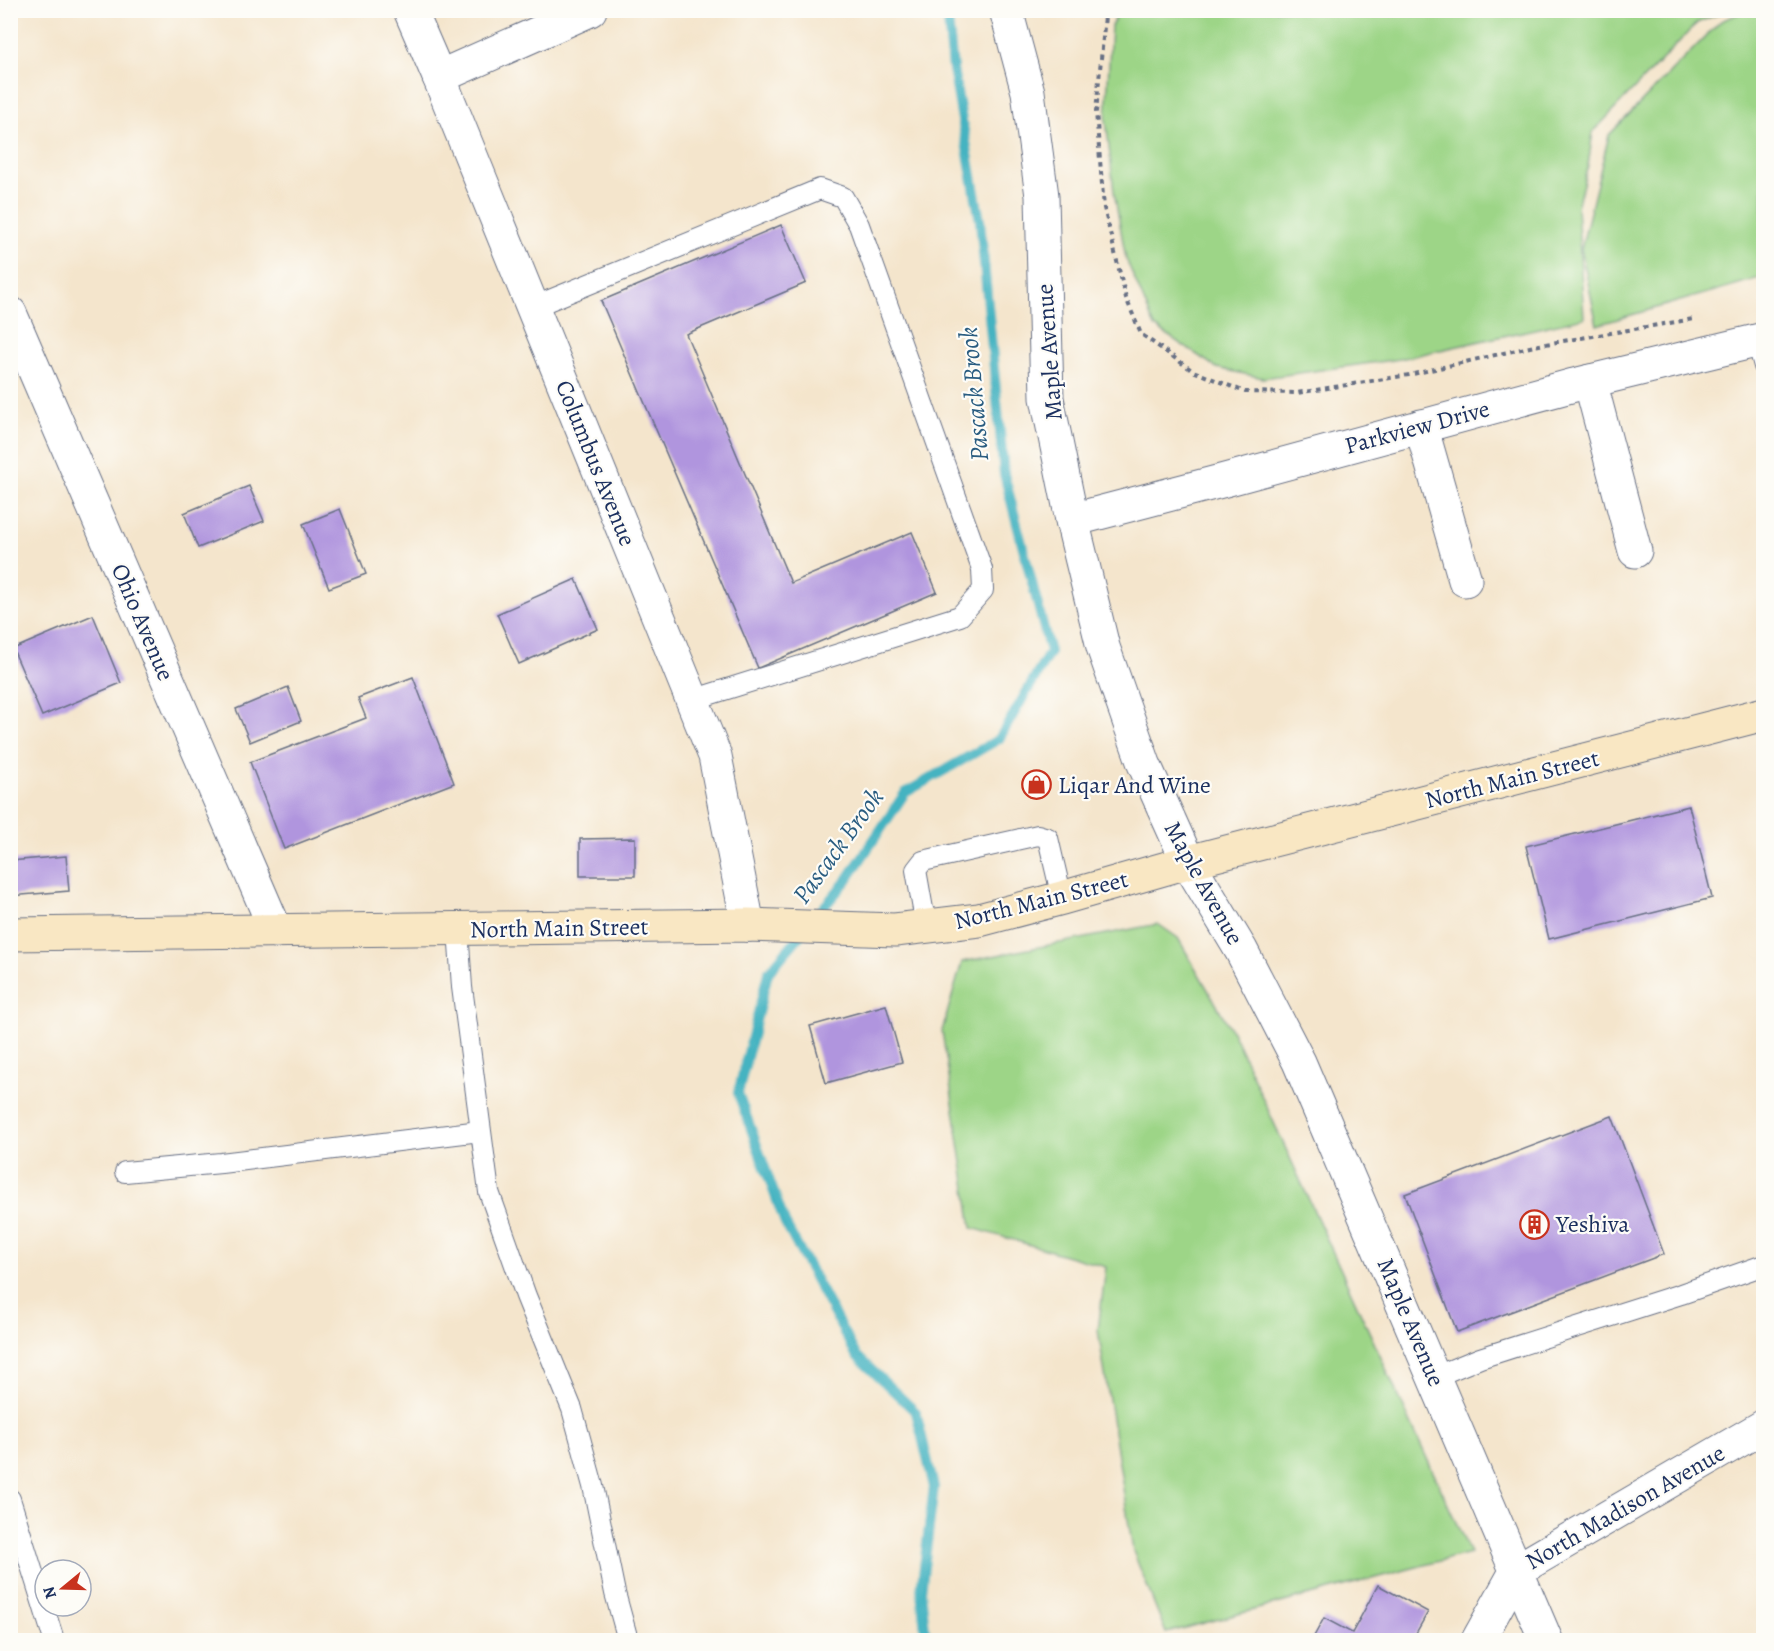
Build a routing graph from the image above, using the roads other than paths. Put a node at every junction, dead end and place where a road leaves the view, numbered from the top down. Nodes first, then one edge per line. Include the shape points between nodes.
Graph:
1 (410, 10) edge
2 (590, 10) edge
3 (1006, 10) edge
4 (440, 77) junction
5 (533, 307) junction
6 (10, 313) edge
7 (1761, 349) edge
8 (1590, 381) junction
9 (1421, 426) junction
10 (1072, 520) junction
11 (1635, 551) dead end
12 (1465, 580) dead end
13 (692, 700) junction
14 (1764, 714) edge
15 (1188, 862) junction
16 (1062, 898) junction
17 (748, 925) junction
18 (926, 926) junction
19 (458, 929) junction
20 (276, 931) junction
21 (10, 934) edge
22 (480, 1131) junction
23 (125, 1172) dead end
24 (1764, 1265) edge
25 (1434, 1377) junction
26 (1764, 1426) edge
27 (10, 1499) edge
28 (1517, 1570) junction
29 (54, 1641) edge
30 (628, 1641) edge
31 (1478, 1641) edge
32 (1546, 1641) edge

1 - 4 street, Columbus Avenue
2 - 4 street
3 - 10 street, Maple Avenue via 1030,103 1042,196 1047,398
4 - 5 street, Columbus Avenue
5 - 13 street, Columbus Avenue
5 - 13 lane via 820,189 843,197 859,225 982,569 983,590 960,616
6 - 20 street, Ohio Avenue
7 - 8 street, Parkview Drive
8 - 9 street, Parkview Drive
8 - 11 street
9 - 10 street, Parkview Drive
9 - 12 street
10 - 15 street, Maple Avenue via 1107,657 1144,764
13 - 17 street, Columbus Avenue via 715,756
14 - 15 main road, North Main Street
15 - 16 main road, North Main Street
15 - 25 street, Maple Avenue via 1241,950 1299,1062
16 - 18 main road, North Main Street via 979,920
16 - 18 lane via 1048,838 1038,835 923,861 916,870
17 - 18 main road, North Main Street via 895,930
17 - 19 main road, North Main Street
19 - 20 main road, North Main Street
19 - 22 lane
20 - 21 main road, North Main Street
22 - 23 lane
22 - 30 lane via 489,1192 572,1409
24 - 25 lane via 1480,1358
25 - 28 street, Maple Avenue
26 - 28 street, North Madison Avenue
27 - 29 lane
28 - 31 street
28 - 32 street, Maple Avenue

